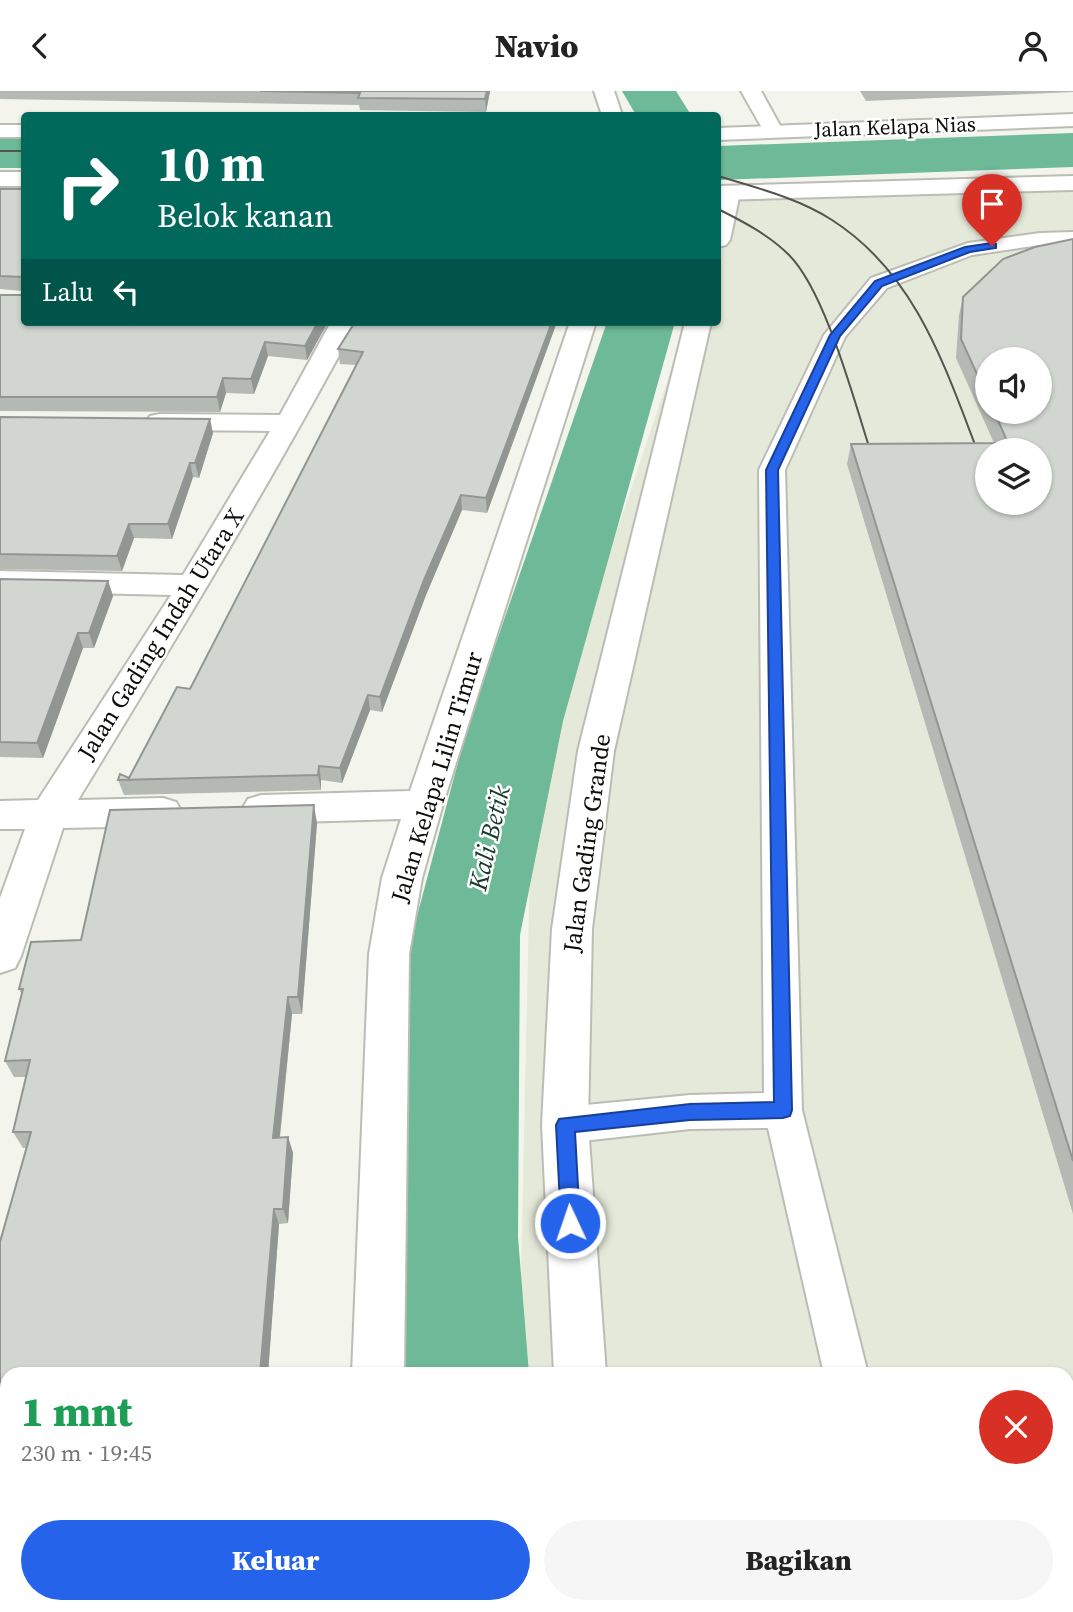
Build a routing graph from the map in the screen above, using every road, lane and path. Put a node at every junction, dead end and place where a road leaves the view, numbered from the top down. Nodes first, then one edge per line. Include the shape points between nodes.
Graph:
1 (604, 91) edge
2 (751, 91) edge
3 (611, 112) edge
4 (1073, 120) edge
5 (0, 131) edge
6 (21, 131) edge
7 (773, 131) junction
8 (721, 134) edge
9 (0, 179) edge
10 (21, 179) edge
11 (1073, 183) edge
12 (723, 193) edge
13 (721, 212) edge
14 (1073, 238) edge
15 (342, 326) edge
16 (582, 326) edge
17 (697, 326) edge
18 (138, 422) edge
19 (289, 423) junction
20 (0, 581) edge
21 (193, 585) junction
22 (424, 804) junction
23 (0, 815) edge
24 (48, 816) junction
25 (0, 956) edge
26 (783, 1110) junction
27 (565, 1125) junction
28 (378, 1367) edge
29 (580, 1367) edge
30 (844, 1367) edge

1 - 3 street
2 - 7 street
4 - 7 street, Jalan Kelapa Nias
5 - 6 street
7 - 8 street, Jalan Kelapa Nias
9 - 10 street
11 - 12 street
12 - 13 street
14 - 26 lane via 968,249 879,283 835,335 772,470
15 - 19 street, Jalan Gading Indah Utara X
16 - 22 street, Jalan Kelapa Lilin Timur
17 - 27 street, Jalan Gading Grande via 596,751 572,929
18 - 19 street
19 - 21 street, Jalan Gading Indah Utara X
20 - 21 street
21 - 24 street, Jalan Gading Indah Utara X
22 - 24 street
22 - 28 street, Jalan Kelapa Lilin Timur via 402,878 389,954
23 - 24 street
24 - 25 street, Jalan Gading Indah Utara X
26 - 27 lane via 690,1112
26 - 30 lane
27 - 29 street, Jalan Gading Grande

